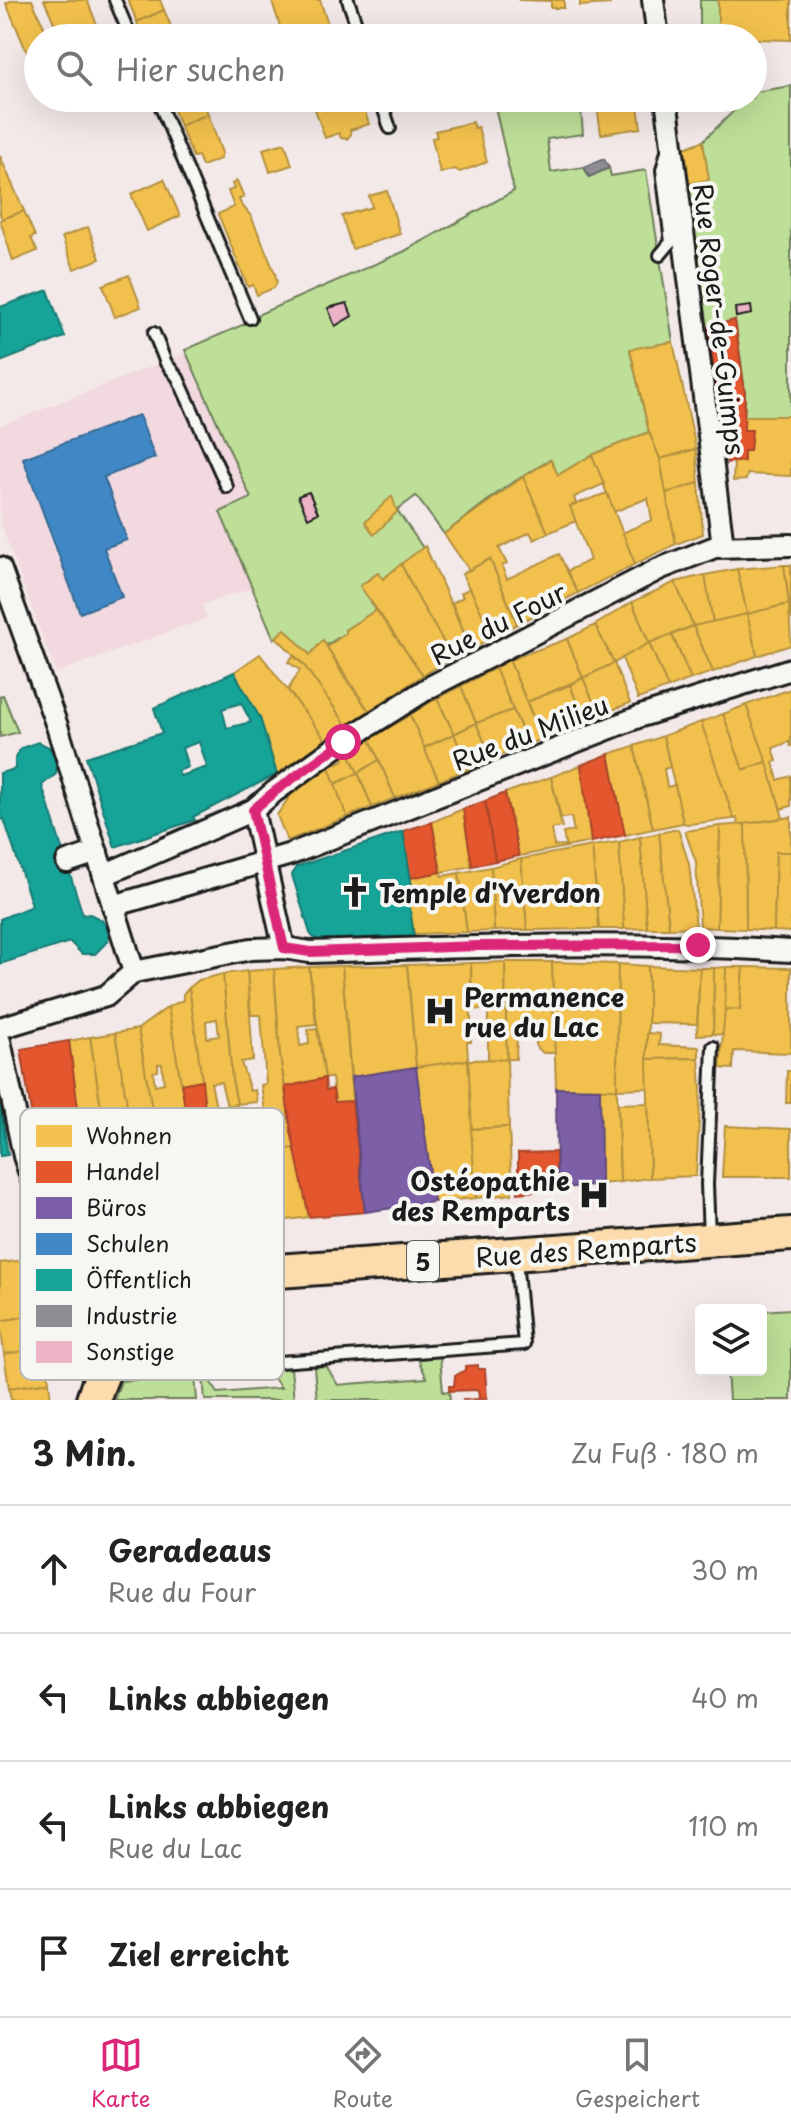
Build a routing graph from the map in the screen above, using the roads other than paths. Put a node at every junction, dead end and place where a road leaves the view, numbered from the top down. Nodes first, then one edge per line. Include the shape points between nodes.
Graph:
1 (115, 0) edge
2 (348, 0) edge
3 (653, 0) edge
4 (125, 24) edge
5 (356, 24) edge
6 (656, 24) edge
7 (163, 112) edge
8 (385, 112) edge
9 (668, 112) edge
10 (390, 128) dead end
11 (671, 138) junction
12 (660, 255) dead end
13 (250, 318) dead end
14 (154, 333) dead end
15 (227, 487) dead end
16 (791, 545) edge
17 (723, 546) junction
18 (0, 568) edge
19 (791, 669) edge
20 (253, 810) junction
21 (97, 852) junction
22 (67, 862) dead end
23 (265, 862) junction
24 (104, 875) junction
25 (113, 906) junction
26 (284, 948) junction
27 (791, 951) edge
28 (134, 972) junction
29 (1, 1028) edge
30 (713, 1047) dead end
31 (20, 1122) edge
32 (791, 1234) edge
33 (709, 1239) junction
34 (516, 1255) junction
35 (284, 1271) edge
36 (284, 1362) edge

1 - 4 lane
2 - 5 lane
3 - 6 street
7 - 13 lane
8 - 10 lane
9 - 11 street, Rue Roger-de-Guimps
11 - 12 lane via 662,170 671,242
11 - 17 street, Rue Roger-de-Guimps
14 - 15 lane
16 - 17 street, Rue du Four
17 - 20 street, Rue du Four via 659,569 430,687 343,742
18 - 21 street
19 - 23 street, Rue du Milieu via 641,716
20 - 23 street
20 - 24 street, Rue du Four
21 - 22 street
21 - 24 street
23 - 25 street, Rue du Milieu
23 - 26 street
24 - 25 street
25 - 28 street
26 - 27 street via 310,952 698,945
26 - 28 street via 251,949
28 - 29 street via 106,996
29 - 31 street
30 - 33 lane
32 - 33 main road, Rue des Remparts / 5
33 - 34 main road, Rue des Remparts / 5
34 - 35 main road, Rue des Remparts / 5
34 - 36 lane via 524,1344

